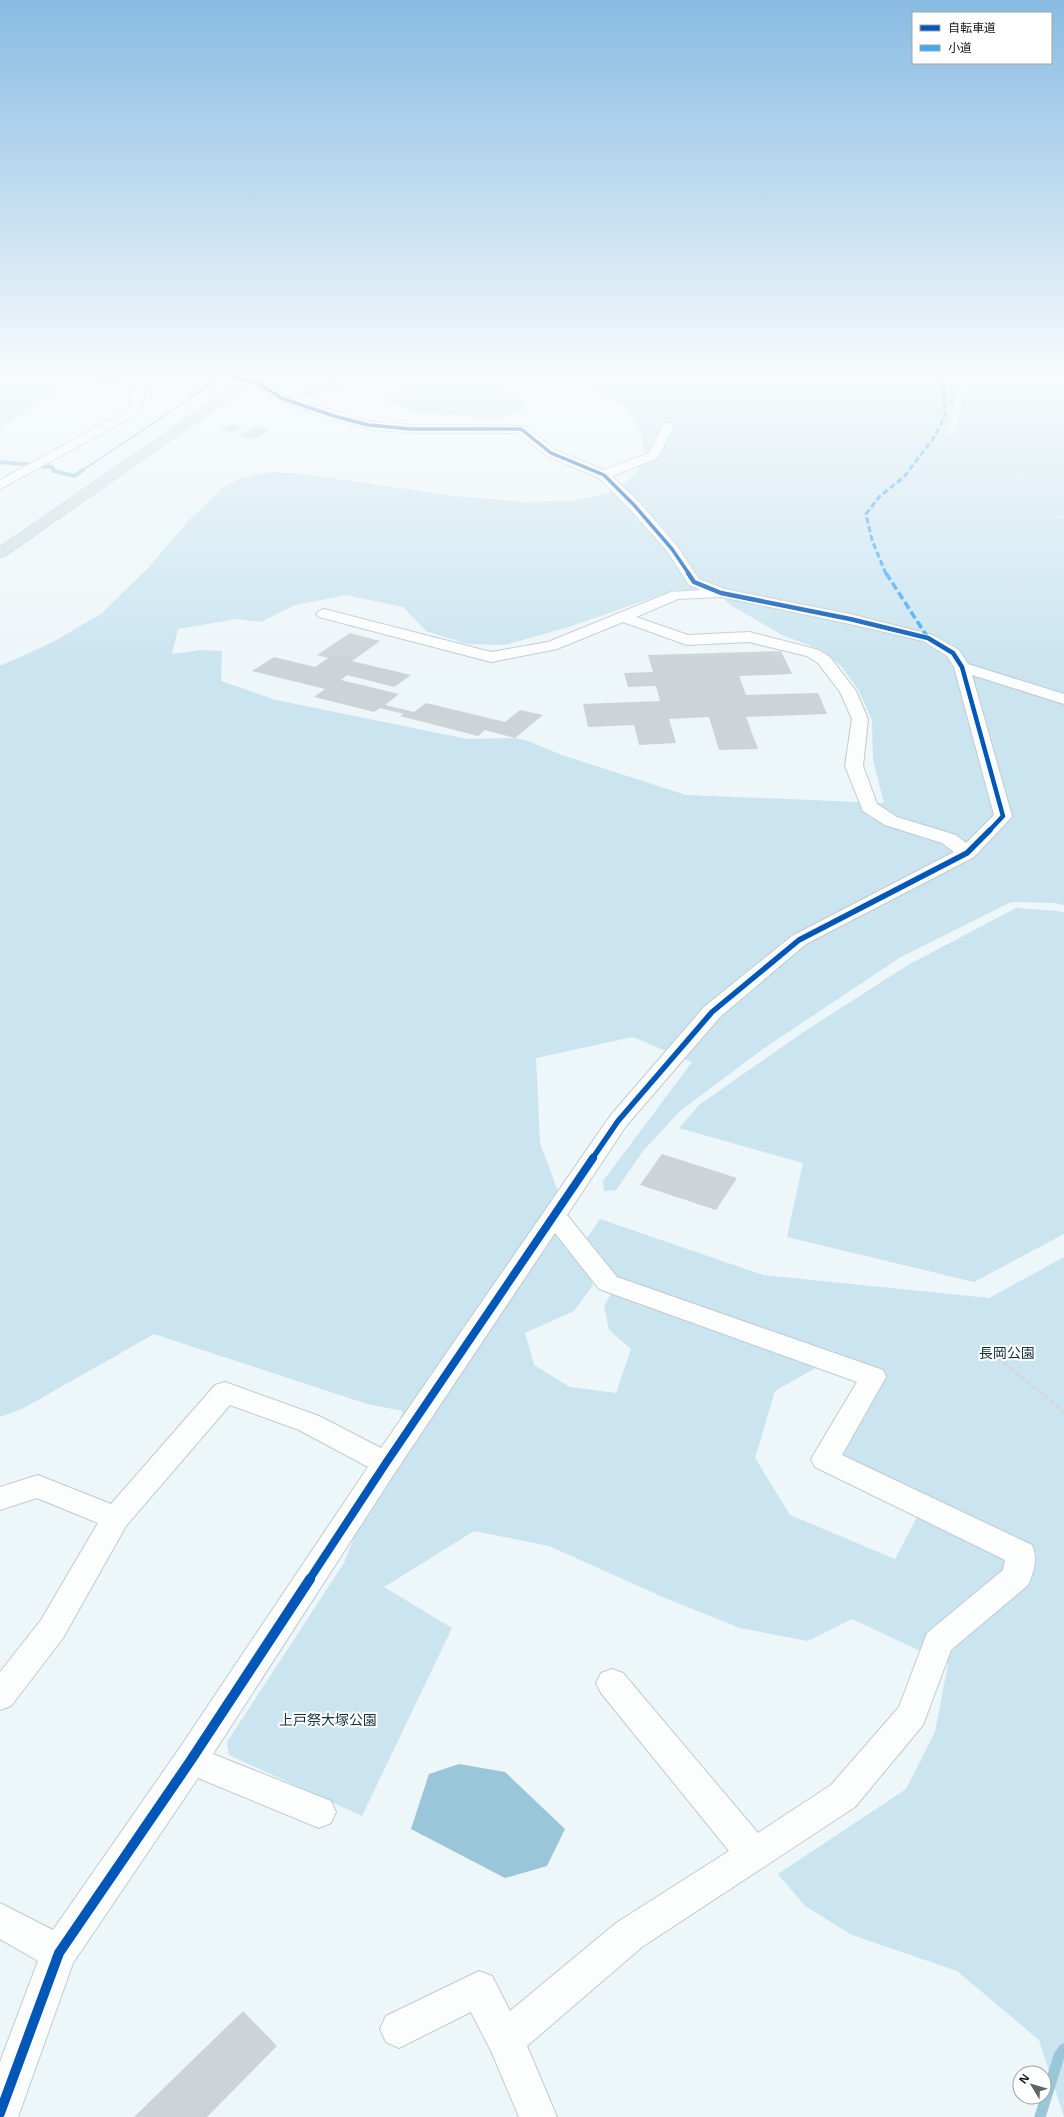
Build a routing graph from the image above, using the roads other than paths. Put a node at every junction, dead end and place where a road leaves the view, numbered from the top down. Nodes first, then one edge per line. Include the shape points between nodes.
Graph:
1 (24, 472) edge
2 (99, 472) edge
3 (112, 472) edge
4 (596, 472) edge
5 (612, 472) edge
6 (604, 475) junction
7 (0, 485) edge
8 (11, 530) dead end
9 (0, 553) edge
10 (721, 594) junction
11 (324, 614) dead end
12 (623, 617) junction
13 (962, 667) junction
14 (1064, 699) edge
15 (967, 853) junction
16 (555, 1216) junction
17 (386, 1463) junction
18 (0, 1499) edge
19 (116, 1518) junction
20 (612, 1683) dead end
21 (0, 1696) edge
22 (191, 1760) junction
23 (319, 1812) dead end
24 (754, 1855) junction
25 (0, 1920) edge
26 (59, 1953) junction
27 (399, 2029) dead end
28 (505, 2040) junction
29 (0, 2113) edge
30 (538, 2117) edge

1 - 7 street
2 - 8 highway
3 - 9 highway
4 - 6 street
5 - 6 street
6 - 10 street via 672,549 694,582
10 - 12 street via 676,595
10 - 13 street via 850,619 928,638 953,653
11 - 12 street via 491,657 552,646
12 - 15 street via 687,640 749,637 806,651 824,660 848,691 860,719 854,766 869,807 891,821 949,840
13 - 14 street
13 - 15 street via 1003,816
15 - 16 street via 799,940 712,1012 618,1121
16 - 17 street
16 - 24 street via 608,1283 873,1377 825,1459 1021,1554 1017,1576 938,1642 912,1715 843,1796
17 - 19 street via 309,1423 225,1392
17 - 22 street
18 - 19 street via 38,1486
19 - 21 street via 52,1629
20 - 24 street
22 - 23 street
22 - 26 street
24 - 28 street via 629,1935
25 - 26 street
26 - 29 street
27 - 28 street via 479,1989
28 - 30 street

